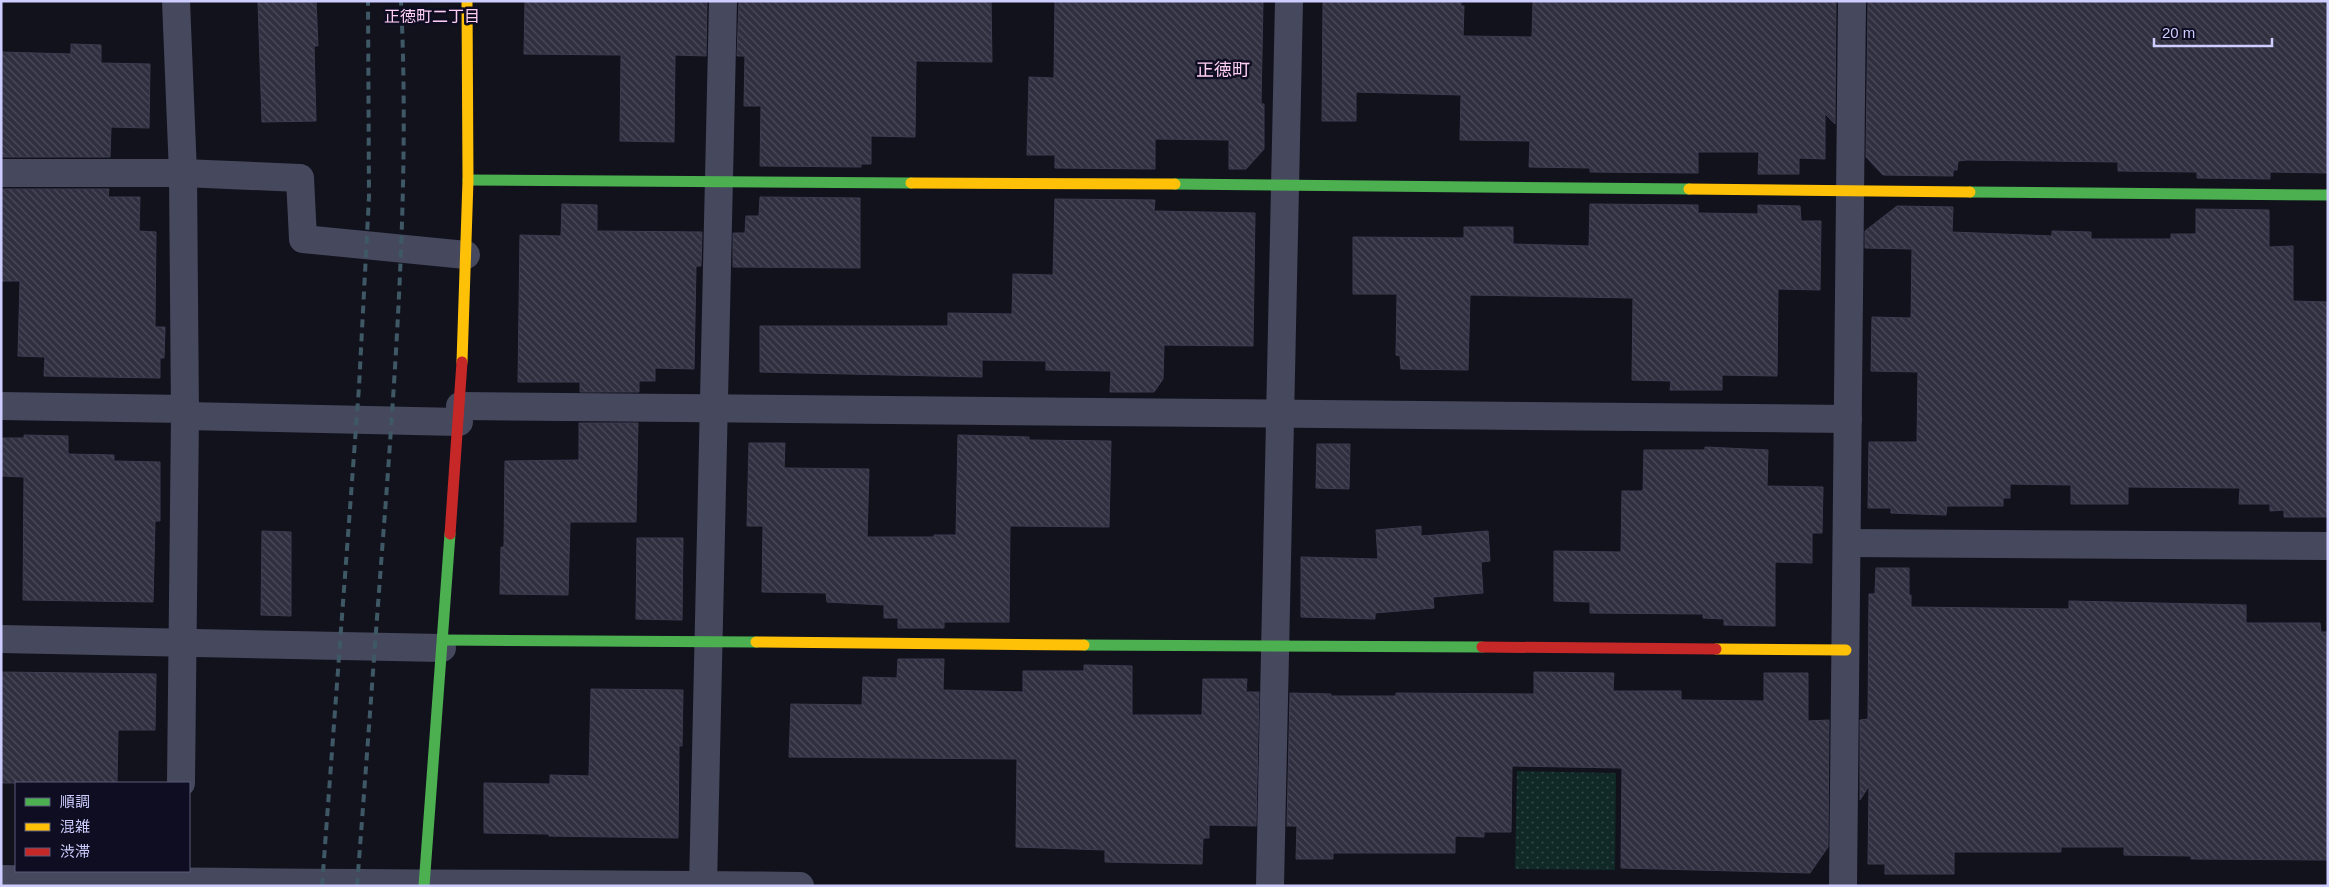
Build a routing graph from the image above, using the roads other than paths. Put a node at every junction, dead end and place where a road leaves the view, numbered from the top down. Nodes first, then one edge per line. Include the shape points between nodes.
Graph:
1 (176, 1) edge
2 (467, 1) edge
3 (723, 1) edge
4 (1289, 1) edge
5 (1852, 1) edge
6 (1, 173) edge
7 (183, 173) junction
8 (468, 180) junction
9 (718, 180) junction
10 (1285, 184) junction
11 (1850, 189) junction
12 (2328, 195) edge
13 (466, 255) junction
14 (1, 406) edge
15 (713, 409) junction
16 (185, 412) junction
17 (459, 414) junction
18 (1280, 415) junction
19 (1848, 419) junction
20 (1847, 543) junction
21 (2328, 546) edge
22 (1, 639) edge
23 (183, 642) junction
24 (708, 642) junction
25 (443, 644) junction
26 (1275, 646) junction
27 (1846, 650) junction
28 (181, 782) edge
29 (1, 879) edge
30 (180, 880) edge
31 (424, 884) edge
32 (703, 885) edge
33 (800, 886) edge
34 (1270, 886) edge
35 (1843, 886) edge

1 - 7 street
2 - 8 street
3 - 9 street
4 - 10 street
5 - 11 street
6 - 7 street
7 - 13 street via 300,178 303,239
7 - 16 street
8 - 9 street
8 - 13 street
9 - 10 street
9 - 15 street
10 - 11 street
10 - 18 street
11 - 12 street
11 - 19 street
13 - 17 street
14 - 16 street
15 - 17 street
15 - 18 street
15 - 24 street
16 - 17 street
16 - 23 street
17 - 25 street
18 - 19 street
18 - 26 street
19 - 20 street
20 - 21 street
20 - 27 street
22 - 23 street
23 - 25 street
23 - 28 street
24 - 25 street
24 - 26 street
24 - 32 street
25 - 31 street
26 - 27 street
26 - 34 street
27 - 35 street
29 - 30 street
30 - 31 street
31 - 32 street
32 - 33 street

